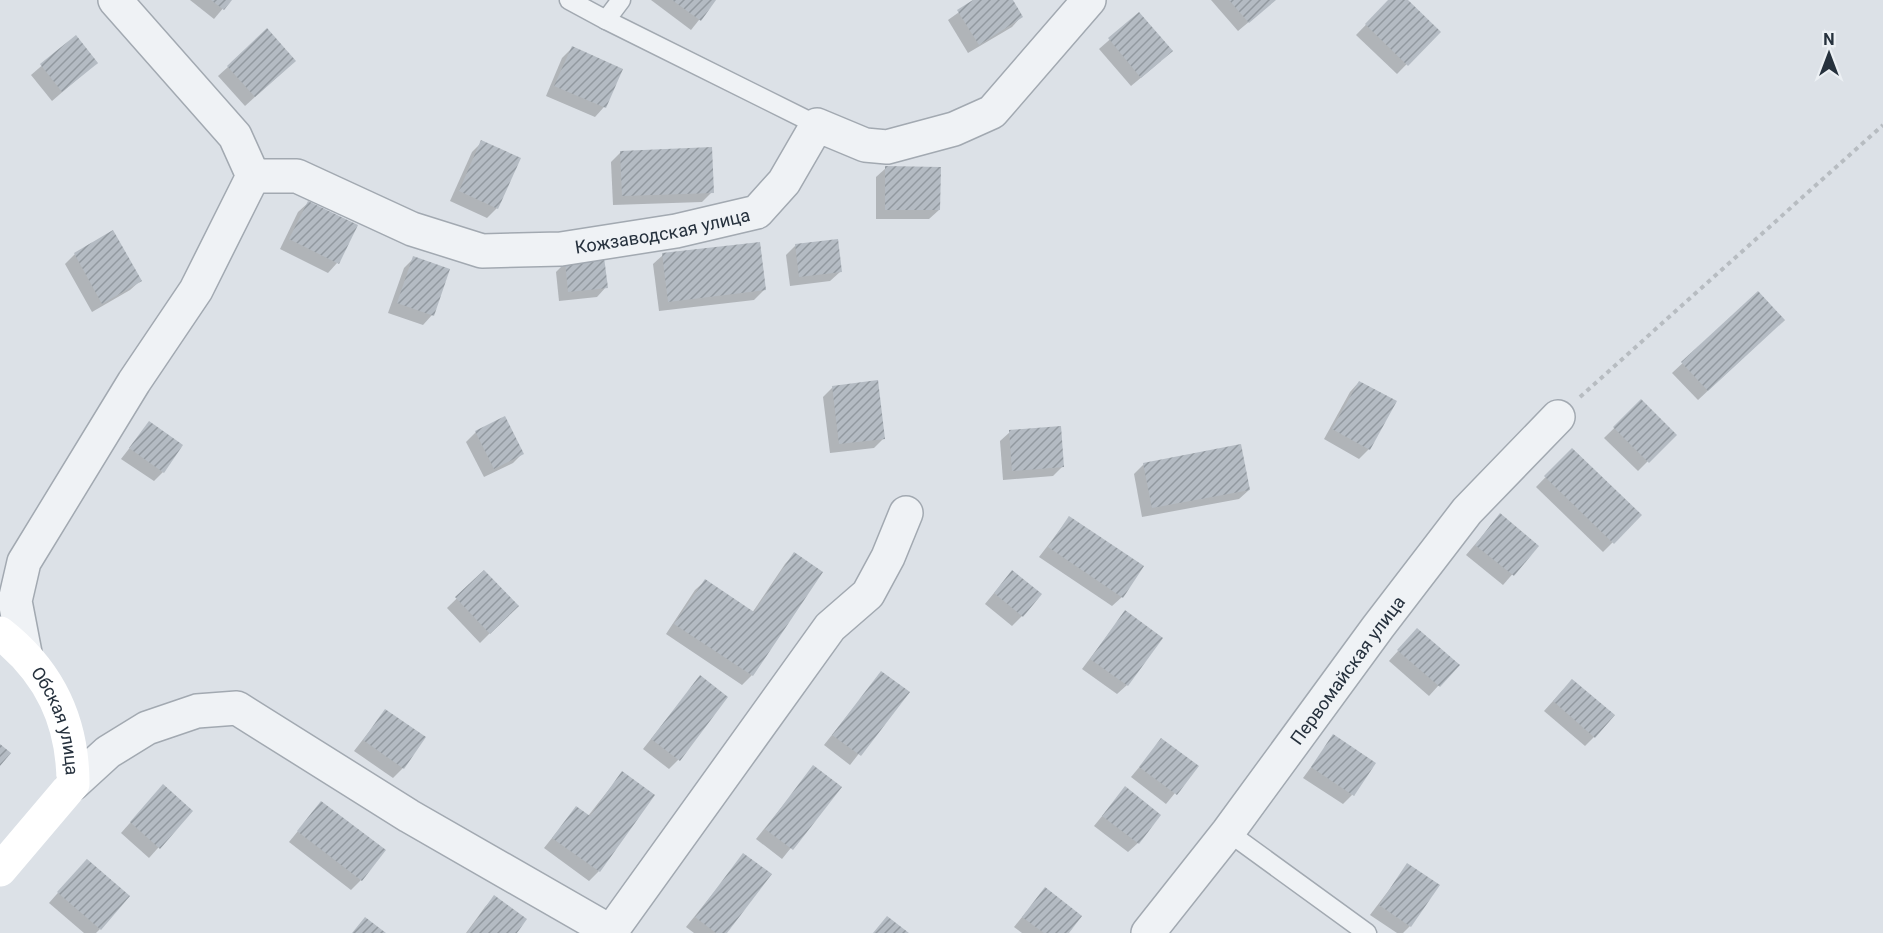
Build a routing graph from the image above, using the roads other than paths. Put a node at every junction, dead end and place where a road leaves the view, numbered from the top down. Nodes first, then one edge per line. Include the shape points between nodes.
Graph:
1 (115, 0) edge
2 (569, 0) edge
3 (621, 0) edge
4 (1089, 0) edge
5 (606, 20) junction
6 (817, 126) junction
7 (253, 176) junction
8 (1558, 417) road end
9 (906, 513) dead end
10 (0, 633) edge
11 (25, 653) junction
12 (73, 784) junction
13 (1228, 832) junction
14 (0, 870) edge
15 (612, 933) edge
16 (1148, 933) edge
17 (1367, 933) edge

1 - 7 street via 235,136
2 - 5 lane
3 - 5 lane
4 - 6 street via 992,112 954,129 887,147 865,145
5 - 6 lane
6 - 7 street, Кожзаводская улица via 784,182 757,212 676,231 561,249 482,251 412,229 297,176
7 - 11 street via 196,290 134,382 24,562 15,601
8 - 13 street, Первомайская улица via 1467,511
9 - 15 street via 868,594 830,627
10 - 11 street, Обская улица
11 - 12 street, Обская улица via 63,719 73,752
12 - 14 street, Обская улица
12 - 15 street via 108,752 147,728 197,711 237,708 400,810
13 - 16 street, Первомайская улица
13 - 17 lane

